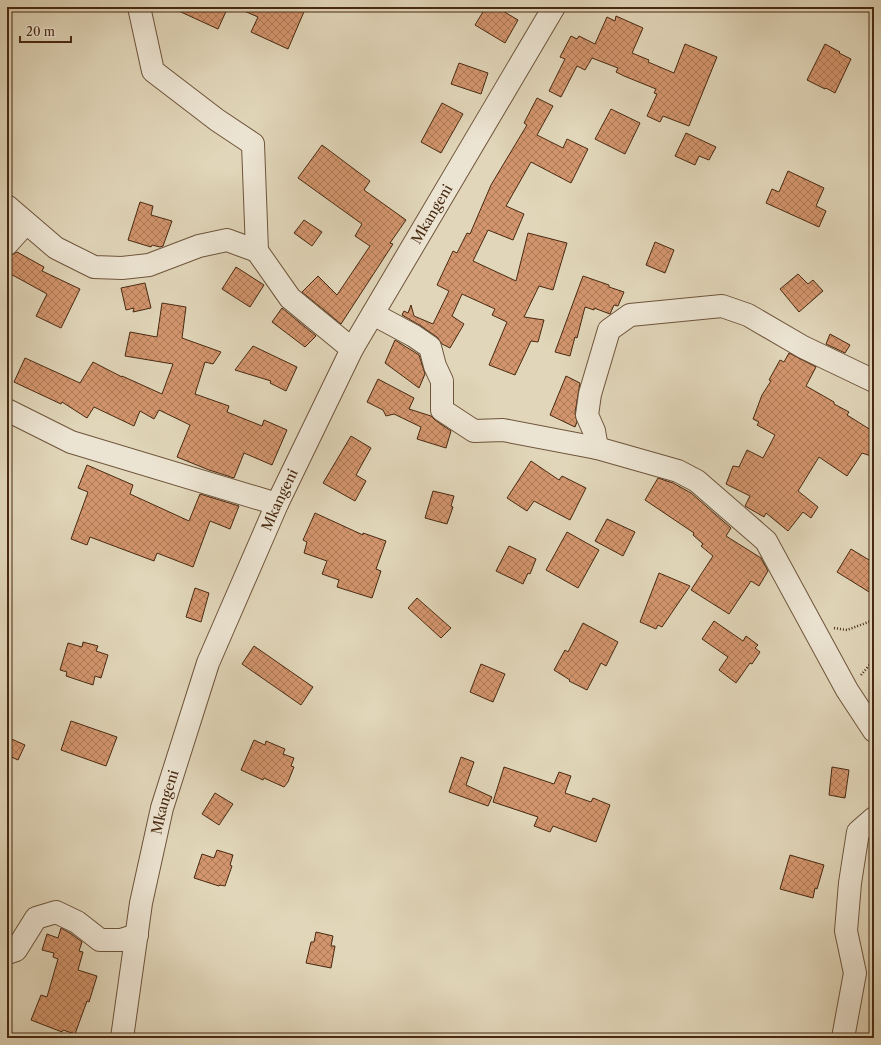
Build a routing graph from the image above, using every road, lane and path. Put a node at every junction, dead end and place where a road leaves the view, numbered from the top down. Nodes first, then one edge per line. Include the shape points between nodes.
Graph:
1 (139, 7) edge
2 (554, 7) edge
3 (7, 206) edge
4 (26, 223) junction
5 (7, 244) edge
6 (257, 251) junction
7 (373, 314) junction
8 (352, 349) junction
9 (874, 381) edge
10 (7, 410) edge
11 (597, 448) junction
12 (277, 504) junction
13 (874, 620) edge
14 (810, 625) junction
15 (874, 731) edge
16 (874, 818) edge
17 (137, 935) junction
18 (7, 953) edge
19 (122, 1038) edge
20 (843, 1038) edge

1 - 6 street via 153,71 253,144
2 - 7 street, Mkangeni
3 - 4 street
4 - 5 street
4 - 6 street via 56,248 94,268 149,265 199,246 227,240
6 - 8 street via 290,298
7 - 8 street, Mkangeni
7 - 11 street via 430,347 442,381 442,410 474,431 503,430
8 - 12 street, Mkangeni
9 - 11 street via 803,347 748,315 722,306 630,315 608,330 590,394 587,415 594,431
10 - 12 street via 71,442
11 - 14 street via 678,471 697,481 766,541
12 - 17 street, Mkangeni via 208,663 194,704 162,808 141,903
13 - 14 path via 848,630
14 - 15 street
16 - 20 street via 858,832 850,883 846,931 855,973
17 - 18 street via 122,940 100,940 77,922 56,912 36,918 16,950
17 - 19 street, Mkangeni

